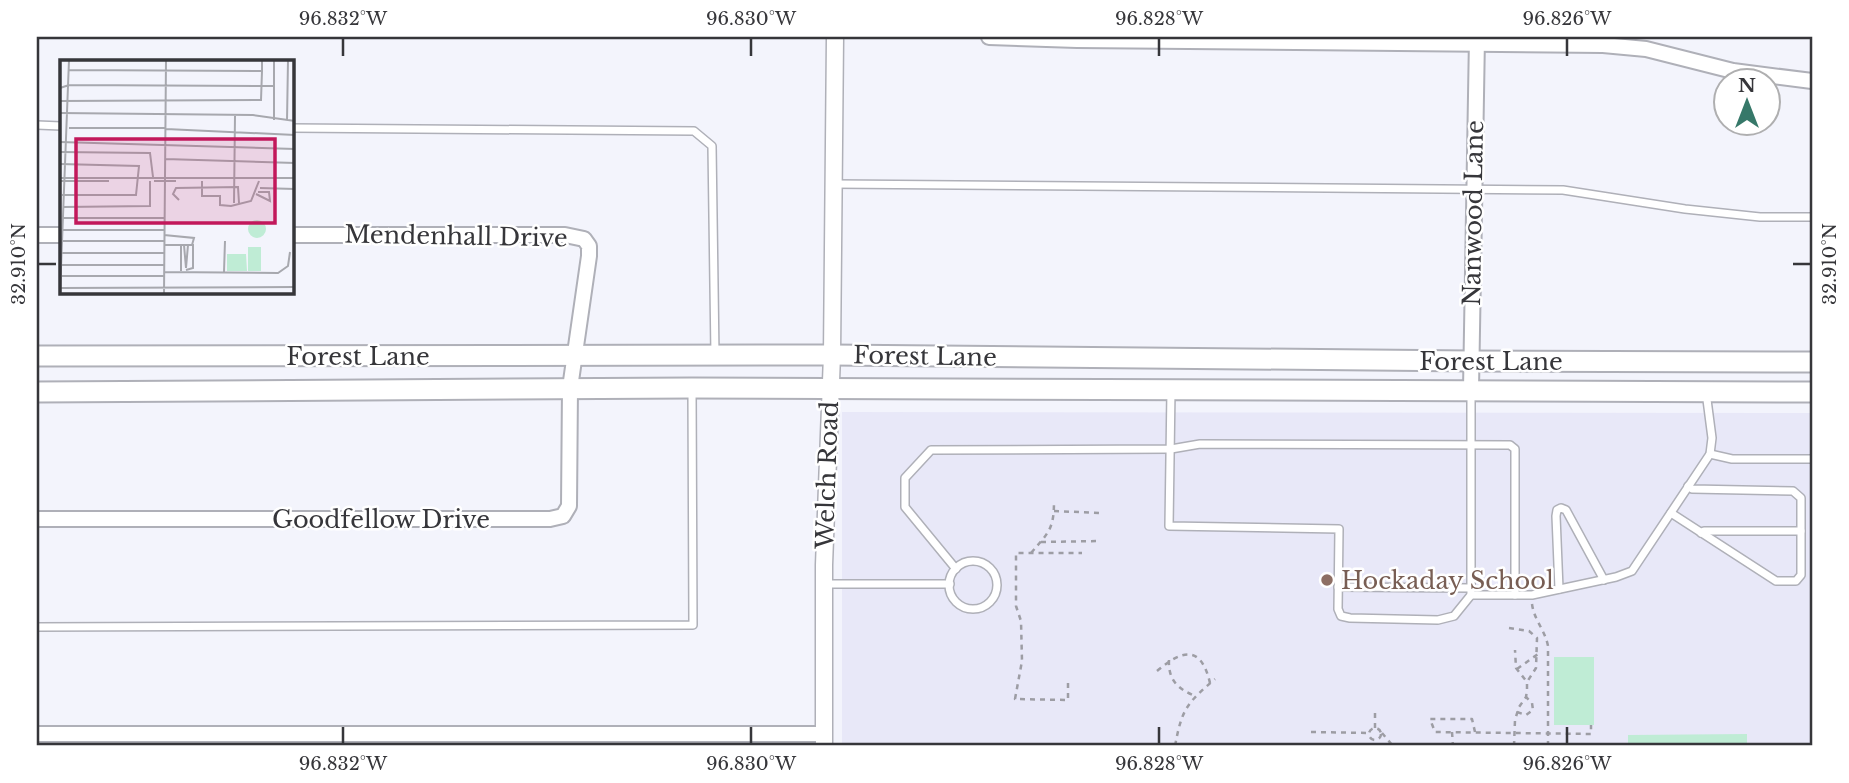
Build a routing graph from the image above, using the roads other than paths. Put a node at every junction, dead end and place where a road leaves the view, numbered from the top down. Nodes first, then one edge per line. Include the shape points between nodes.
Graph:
1 (835, 37) edge
2 (989, 37) edge
3 (1477, 40) edge
4 (1812, 81) edge
5 (37, 125) edge
6 (60, 125) edge
7 (294, 128) edge
8 (833, 184) junction
9 (1473, 189) junction
10 (1812, 217) edge
11 (37, 235) edge
12 (60, 235) edge
13 (294, 235) edge
14 (832, 355) junction
15 (37, 356) edge
16 (576, 356) junction
17 (715, 356) junction
18 (1171, 358) junction
19 (1471, 361) junction
20 (1812, 362) edge
21 (570, 388) junction
22 (692, 388) junction
23 (830, 389) junction
24 (1171, 389) junction
25 (1471, 389) junction
26 (1706, 391) junction
27 (37, 392) edge
28 (1812, 392) edge
29 (1471, 444) junction
30 (1171, 449) junction
31 (1710, 454) junction
32 (1812, 459) edge
33 (1688, 486) junction
34 (1671, 513) junction
35 (37, 519) edge
36 (1801, 531) junction
37 (1701, 533) junction
38 (956, 569) junction
39 (1604, 580) junction
40 (824, 584) junction
41 (950, 584) junction
42 (1338, 587) junction
43 (1559, 589) junction
44 (1471, 591) junction
45 (1515, 595) junction
46 (37, 626) edge
47 (37, 734) edge
48 (824, 740) edge

1 - 8 street, Welch Road
2 - 3 street
3 - 4 street via 1646,49 1733,71
3 - 9 street, Nanwood Lane
5 - 6 lane
7 - 17 lane via 694,131 712,146
8 - 9 lane
8 - 14 street, Welch Road
9 - 10 lane via 1563,190 1722,213
9 - 19 street, Nanwood Lane
11 - 12 street
13 - 16 street, Mendenhall Drive via 565,235 584,239 589,256
14 - 17 main road, Forest Lane
14 - 18 main road, Forest Lane
14 - 23 street, Welch Road
15 - 16 main road, Forest Lane
16 - 17 main road, Forest Lane
16 - 21 street, Goodfellow Drive
18 - 19 main road, Forest Lane
18 - 24 main road
19 - 20 main road, Forest Lane
19 - 25 street, Nanwood Lane
21 - 22 main road, Forest Lane
21 - 27 main road, Forest Lane
21 - 35 street, Goodfellow Drive via 569,506 563,516
22 - 23 main road, Forest Lane
22 - 46 lane via 693,625
23 - 24 main road, Forest Lane
23 - 40 street, Welch Road
24 - 25 main road, Forest Lane
24 - 30 lane
25 - 26 main road, Forest Lane
25 - 29 lane
26 - 28 main road, Forest Lane
26 - 31 lane
29 - 30 lane via 1200,444
29 - 44 lane
29 - 45 lane via 1510,444 1516,449
30 - 38 lane via 931,450 905,478 905,507
30 - 42 lane via 1169,526 1339,529
31 - 32 lane via 1732,459
31 - 33 lane
33 - 34 lane
33 - 36 lane via 1793,491 1801,498
34 - 37 lane
34 - 39 lane via 1632,570
36 - 37 lane
36 - 37 lane via 1801,575 1787,582 1776,581
38 - 41 lane
38 - 41 lane via 969,561 985,564 995,575 997,590 989,603 967,608 954,599
39 - 43 lane
39 - 43 lane via 1561,508 1556,516
40 - 41 lane
40 - 48 street, Welch Road
42 - 44 lane
42 - 44 lane via 1338,609 1341,616 1350,618 1438,620 1454,615
43 - 45 lane
44 - 45 lane
47 - 48 street

